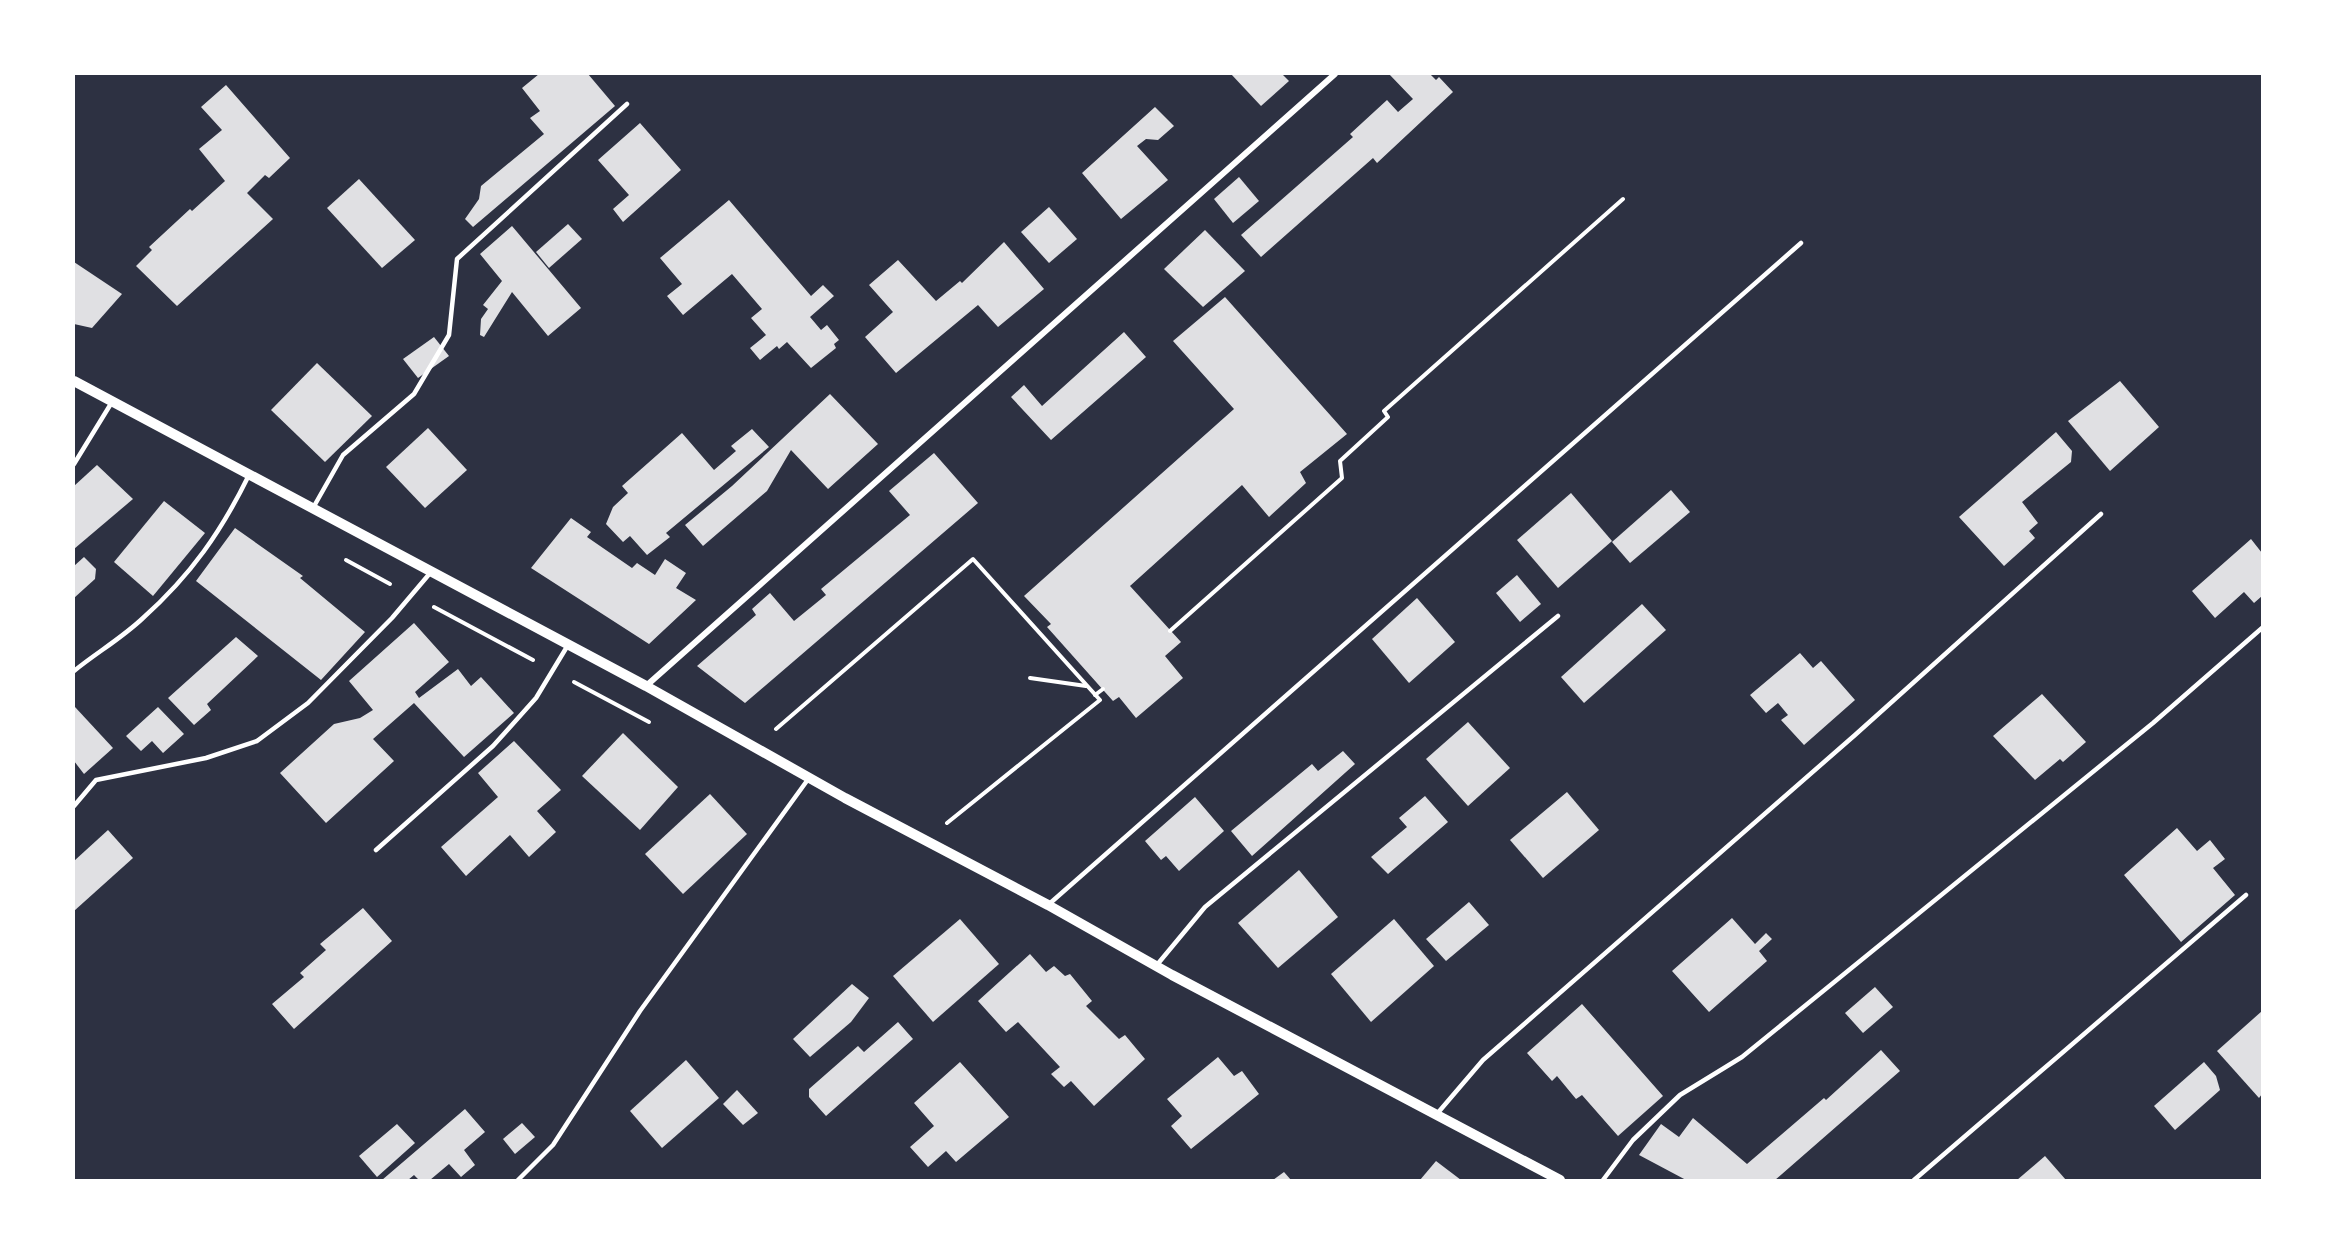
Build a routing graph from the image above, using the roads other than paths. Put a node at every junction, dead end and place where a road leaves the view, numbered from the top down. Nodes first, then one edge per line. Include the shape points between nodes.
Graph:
1 (1335, 74) edge
2 (627, 104) dead end
3 (1801, 243) dead end
4 (74, 381) edge
5 (112, 402) junction
6 (74, 464) edge
7 (249, 475) junction
8 (313, 508) junction
9 (2100, 514) dead end
10 (431, 572) junction
11 (1558, 616) dead end
12 (2262, 628) edge
13 (568, 645) junction
14 (74, 671) edge
15 (646, 686) junction
16 (808, 778) junction
17 (74, 806) edge
18 (376, 850) dead end
19 (2246, 895) dead end
20 (1048, 905) junction
21 (1156, 966) junction
22 (1436, 1115) junction
23 (518, 1180) edge
24 (1560, 1180) edge
25 (1603, 1180) edge
26 (1914, 1180) edge

1 - 15 street
2 - 8 lane via 457,259 449,335 414,394 343,455
3 - 20 lane
4 - 5 street
5 - 6 lane
5 - 7 street
7 - 8 street
7 - 14 lane via 226,520 191,572 142,620
8 - 10 street
9 - 22 lane via 1484,1060
10 - 13 street
10 - 17 lane via 392,618 308,703 257,741 206,758 96,780
11 - 21 lane via 1205,908
12 - 25 lane via 2153,723 1742,1057 1680,1095 1633,1140
13 - 15 street
13 - 18 lane via 536,698 493,746
15 - 16 street
16 - 20 street
16 - 23 lane via 640,1011 553,1145
19 - 26 lane
20 - 21 street
21 - 22 street
22 - 24 street

